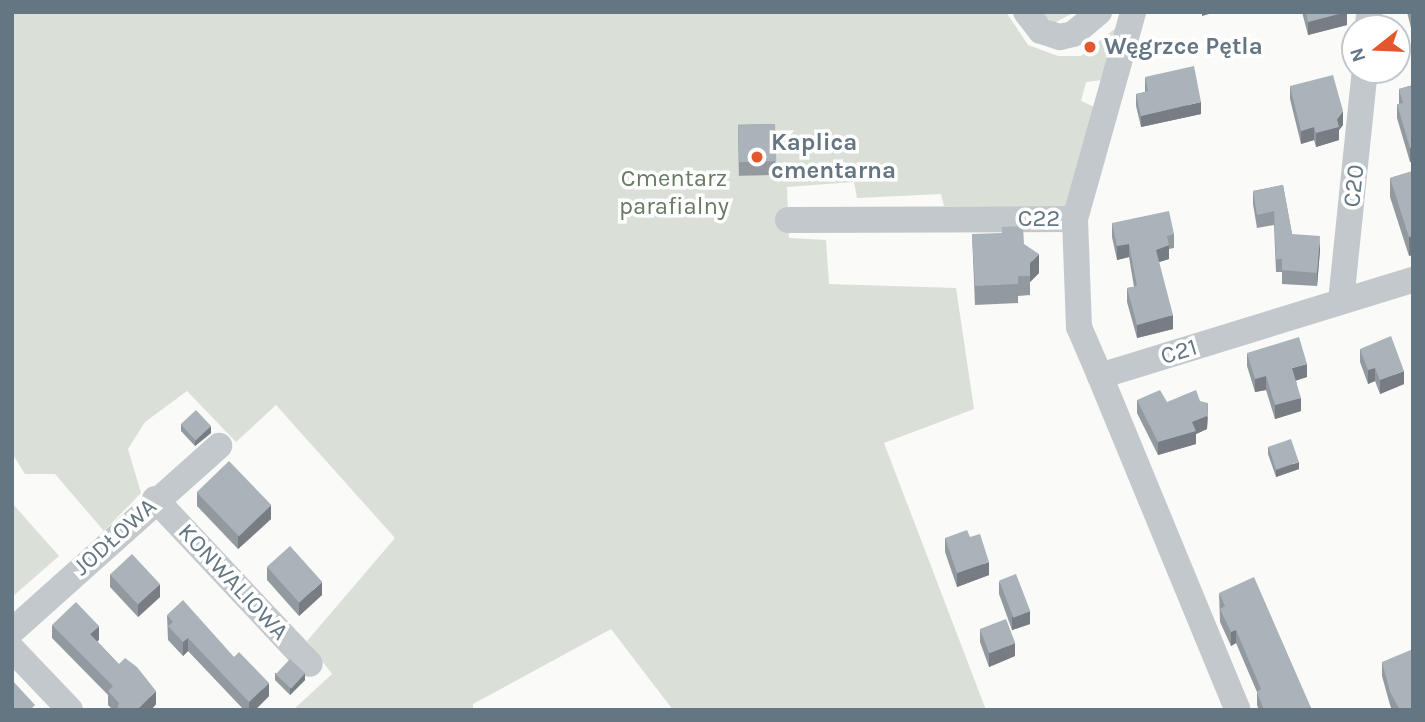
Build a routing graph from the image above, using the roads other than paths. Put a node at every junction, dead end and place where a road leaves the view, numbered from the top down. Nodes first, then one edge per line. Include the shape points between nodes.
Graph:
1 (1026, 12) edge
2 (1099, 12) edge
3 (1133, 12) edge
4 (1364, 84) edge
5 (1075, 219) junction
6 (788, 220) dead end
7 (1413, 280) edge
8 (1341, 302) junction
9 (1100, 376) junction
10 (219, 446) dead end
11 (155, 499) junction
12 (12, 631) edge
13 (12, 649) edge
14 (310, 664) dead end
15 (70, 710) edge
16 (1238, 710) edge

1 - 2 street via 1041,31 1060,37 1073,34
3 - 5 street, C22
4 - 8 street, C20
5 - 6 street, C22
5 - 9 street via 1079,327
7 - 8 street, C21
8 - 9 street, C21
9 - 16 street
10 - 11 street, JODŁOWA
11 - 12 street, JODŁOWA
11 - 14 street, KONWALIOWA
13 - 15 street

